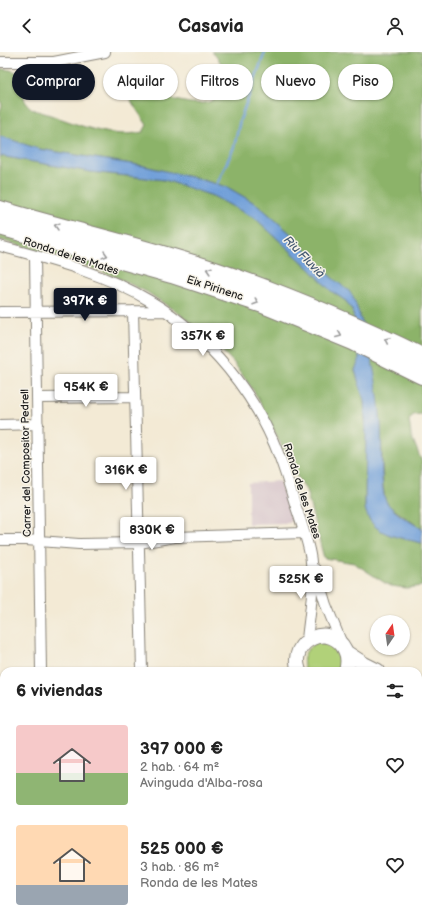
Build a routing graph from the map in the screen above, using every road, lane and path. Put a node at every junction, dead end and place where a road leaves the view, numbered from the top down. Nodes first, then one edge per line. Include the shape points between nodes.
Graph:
1 (106, 52) edge
2 (0, 62) edge
3 (0, 210) edge
4 (0, 226) edge
5 (0, 246) edge
6 (35, 256) junction
7 (133, 311) junction
8 (164, 311) junction
9 (0, 312) edge
10 (36, 312) junction
11 (422, 357) edge
12 (422, 374) edge
13 (135, 397) junction
14 (37, 398) junction
15 (38, 424) junction
16 (0, 425) edge
17 (304, 534) junction
18 (0, 540) edge
19 (39, 542) junction
20 (139, 543) junction
21 (311, 562) junction
22 (307, 640) junction
23 (344, 649) junction
24 (41, 667) edge
25 (142, 667) edge
26 (298, 667) edge
27 (347, 667) edge
28 (372, 667) edge

1 - 2 street via 54,62
11 -> 3 highway, Eix Pirinenc via 362,328 211,270
4 -> 12 highway, Eix Pirinenc via 187,279 263,304 353,341
5 - 6 street, Ronda de les Mates
6 - 8 street, Ronda de les Mates via 116,283
6 - 10 street, Carrer del Compositor Pedrell
7 - 8 street
7 - 10 street
7 - 13 street
8 - 17 street, Ronda de les Mates via 205,343 248,396 280,457
9 - 10 street
10 - 14 street, Carrer del Compositor Pedrell
13 - 14 street
13 - 20 street
14 - 15 street, Carrer del Compositor Pedrell
15 - 16 street
15 - 19 street, Carrer del Compositor Pedrell
17 - 20 street via 175,537
17 - 21 street, Ronda de les Mates
18 - 19 street
19 - 20 street
19 - 24 street, Carrer del Compositor Pedrell
20 - 25 street
21 - 22 street, Ronda de les Mates via 312,604
21 - 23 street, Ronda de les Mates
22 - 23 street via 318,636 331,637
22 - 26 street via 297,656
23 - 27 street via 348,660
23 - 28 street

